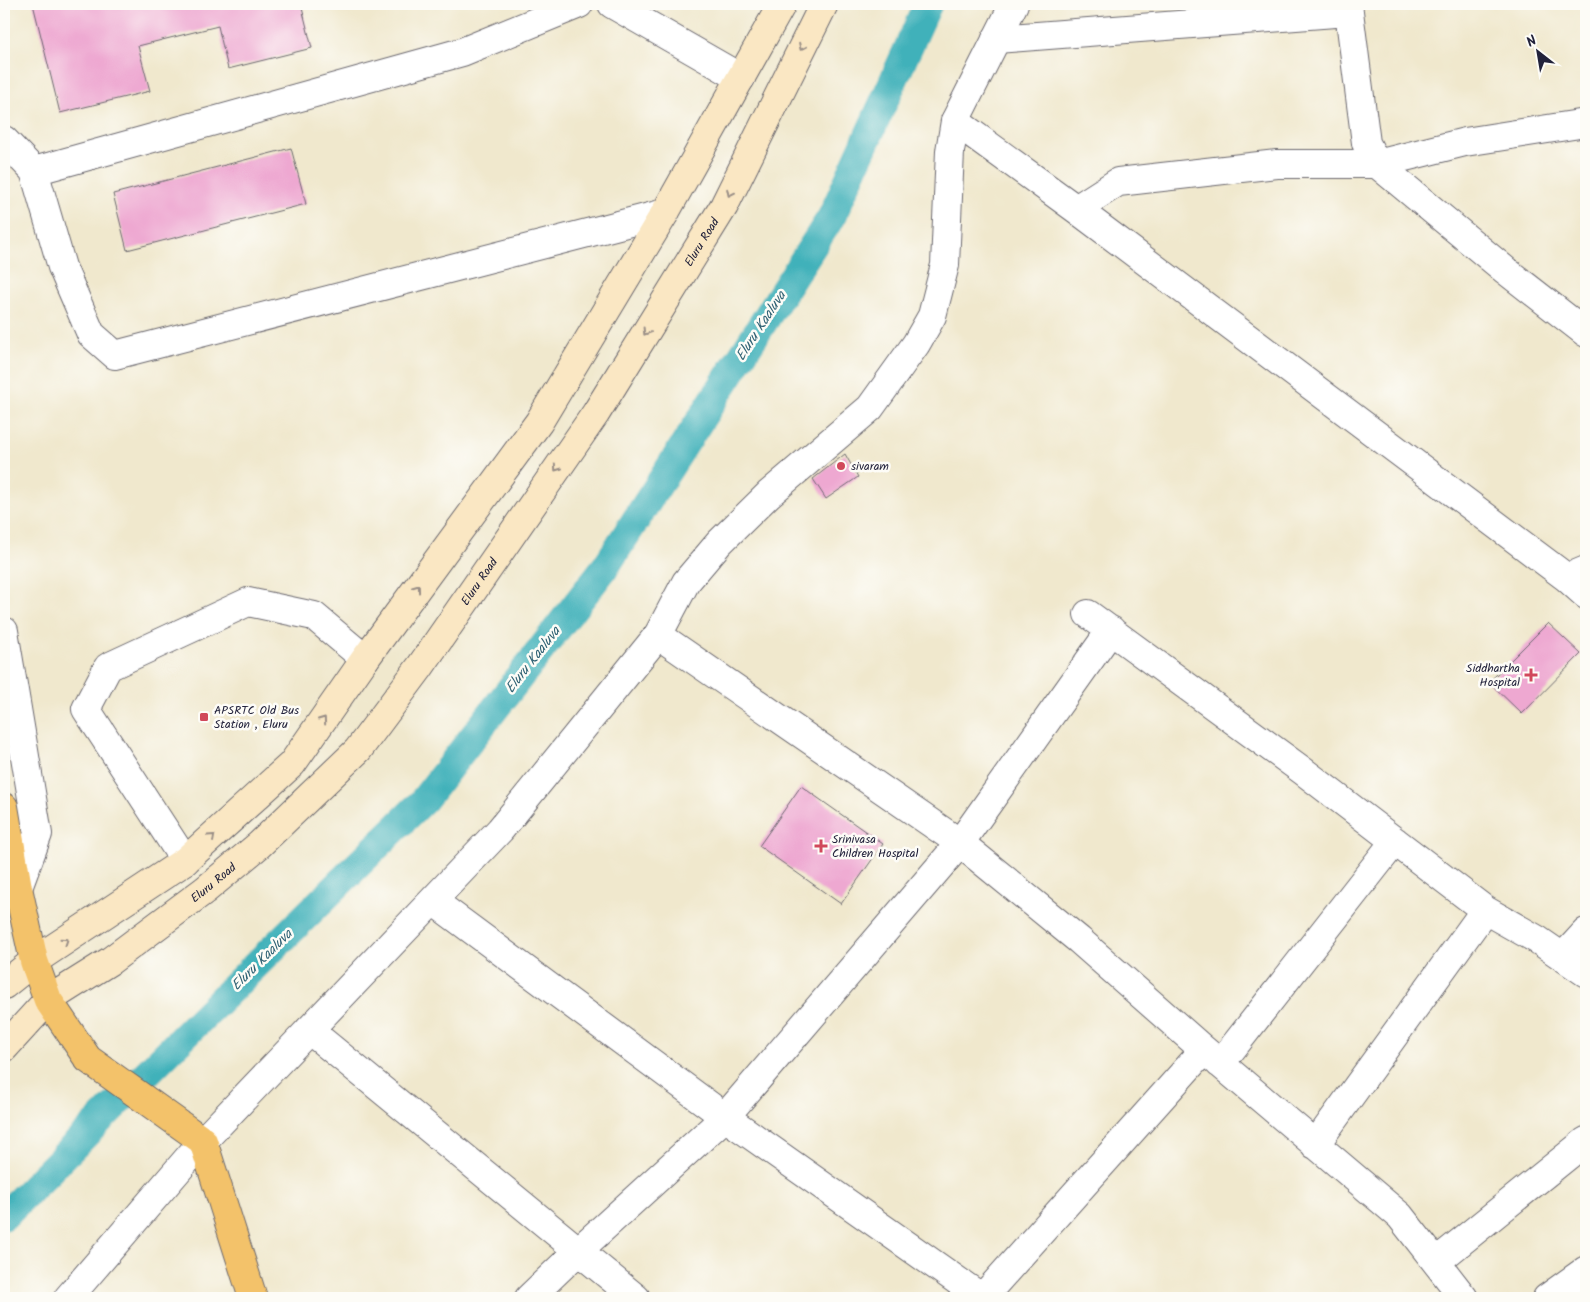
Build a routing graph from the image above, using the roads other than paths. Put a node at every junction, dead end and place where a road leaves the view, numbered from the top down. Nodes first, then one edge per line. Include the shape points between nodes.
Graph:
1 (579, 4) edge
2 (612, 4) edge
3 (782, 4) edge
4 (824, 4) edge
5 (1014, 4) edge
6 (1348, 8) edge
7 (996, 39) junction
8 (741, 78) junction
9 (955, 121) junction
10 (1586, 123) edge
11 (4, 140) edge
12 (1377, 164) junction
13 (34, 171) junction
14 (1076, 209) junction
15 (665, 213) junction
16 (1586, 333) edge
17 (1580, 581) edge
18 (1088, 614) dead end
19 (1111, 630) junction
20 (4, 631) edge
21 (658, 635) junction
22 (365, 659) junction
23 (6, 819) edge
24 (1395, 841) junction
25 (960, 843) junction
26 (185, 861) junction
27 (11, 880) edge
28 (433, 901) junction
29 (1485, 910) junction
30 (1586, 932) edge
31 (1563, 957) junction
32 (34, 961) junction
33 (1586, 973) edge
34 (7, 982) edge
35 (48, 1000) junction
36 (309, 1030) junction
37 (4, 1048) edge
38 (1212, 1057) junction
39 (725, 1117) junction
40 (203, 1141) junction
41 (1586, 1141) edge
42 (1315, 1145) junction
43 (578, 1251) junction
44 (1436, 1262) junction
45 (1586, 1270) edge
46 (68, 1298) edge
47 (253, 1298) edge
48 (529, 1298) edge
49 (636, 1298) edge
50 (982, 1298) edge
51 (1464, 1298) edge
52 (1547, 1298) edge

1 - 13 street via 462,52
2 - 8 street
3 - 8 main road
4 -> 35 main road, Eluru Road via 724,206 596,413 420,667 358,750 259,845 205,890 110,961
5 - 7 street
6 - 7 street
6 - 12 street via 1366,143
7 - 9 street
8 - 15 main road
9 - 14 street
9 - 21 street via 950,151 945,265 932,316 916,344 870,408 769,494 719,543 686,582
10 - 12 street via 1466,142
11 - 13 street
12 - 14 street via 1277,164 1118,182
12 - 16 street
13 - 15 street via 62,267 91,334 115,355
14 - 17 street
22 -> 15 main road via 539,422
18 - 19 street
19 - 24 street
19 - 25 street
20 - 27 street via 38,834
21 - 25 street
21 - 28 street via 500,830
26 -> 22 main road via 292,764
22 - 26 street via 314,616 248,602 108,668 86,710
23 - 27 main road
24 - 29 street
24 - 38 street
25 - 38 street via 1079,940
25 - 39 street
32 -> 26 main road
27 - 32 main road
28 - 36 street
28 - 39 street
29 - 31 street
29 - 42 street
30 - 31 street
31 - 33 street
32 - 34 main road
32 - 35 main road
35 - 37 main road, Eluru Road
35 - 40 main road via 88,1059
36 - 40 street
36 - 43 street
38 - 42 street
38 - 50 street
39 - 43 street
39 - 50 street
40 - 46 street
40 - 47 main road
41 - 44 street
42 - 44 street via 1400,1216
43 - 48 street
43 - 49 street
44 - 51 street
45 - 52 street

